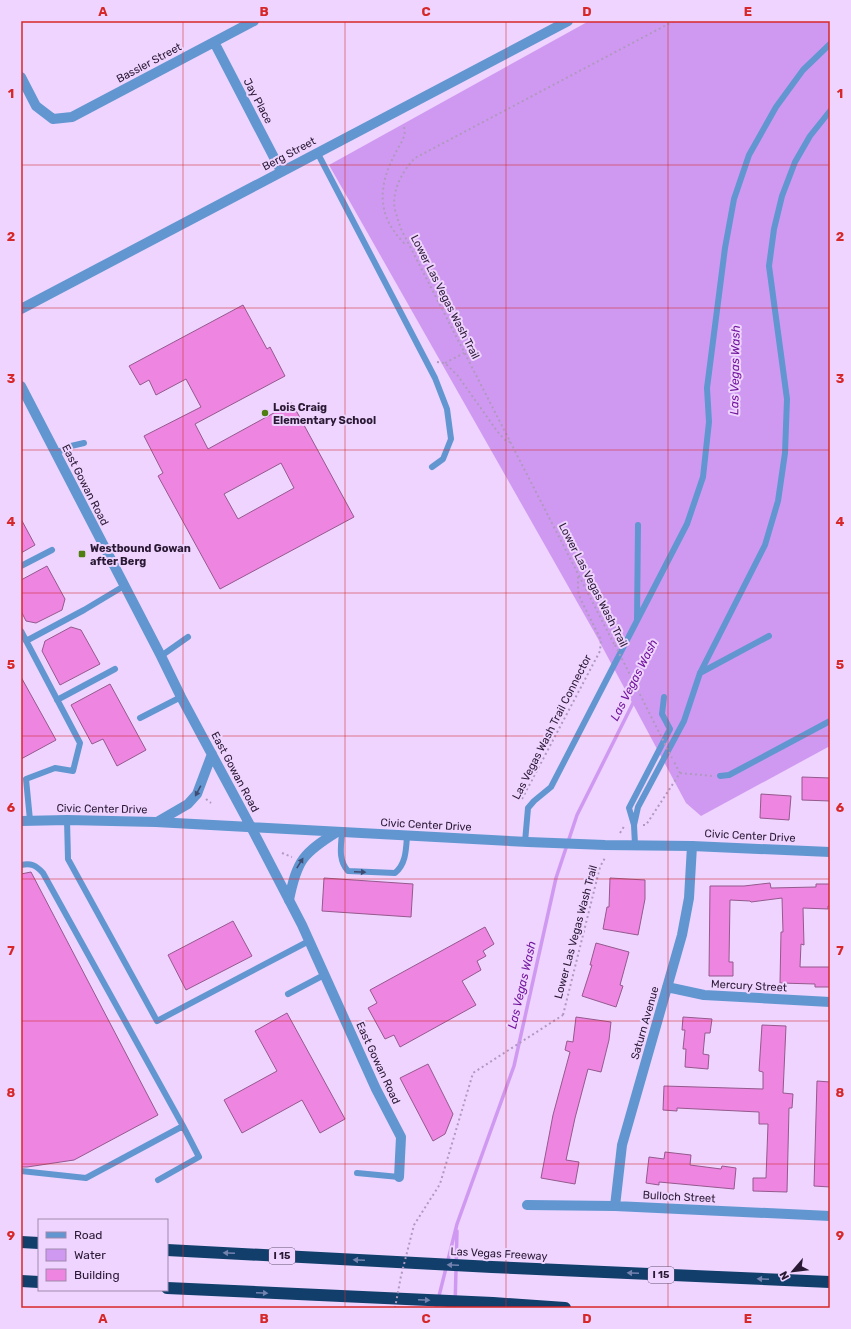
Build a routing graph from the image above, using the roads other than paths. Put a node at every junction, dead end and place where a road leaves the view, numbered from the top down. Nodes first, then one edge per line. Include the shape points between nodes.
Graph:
1 (252, 21) edge
2 (568, 21) edge
3 (214, 42) junction
4 (830, 44) edge
5 (21, 77) edge
6 (830, 111) edge
7 (317, 152) junction
8 (281, 171) junction
9 (21, 309) edge
10 (21, 386) edge
11 (84, 443) dead end
12 (56, 453) junction
13 (432, 467) dead end
14 (638, 525) dead end
15 (52, 550) dead end
16 (21, 566) edge
17 (124, 586) junction
18 (637, 621) junction
19 (21, 631) edge
20 (769, 636) dead end
21 (188, 637) dead end
22 (26, 641) junction
23 (161, 656) junction
24 (115, 669) dead end
25 (700, 673) junction
26 (181, 697) junction
27 (664, 697) dead end
28 (57, 700) junction
29 (140, 718) dead end
30 (830, 721) edge
31 (212, 754) junction
32 (720, 776) road end
33 (26, 820) edge
34 (67, 820) junction
35 (156, 822) junction
36 (634, 825) junction
37 (251, 827) junction
38 (340, 832) junction
39 (407, 836) junction
40 (526, 842) junction
41 (635, 845) junction
42 (692, 846) junction
43 (830, 852) edge
44 (21, 865) edge
45 (289, 900) junction
46 (309, 941) junction
47 (324, 975) junction
48 (668, 987) junction
49 (288, 994) dead end
50 (830, 1002) edge
51 (183, 1126) junction
52 (21, 1171) edge
53 (357, 1173) dead end
54 (399, 1177) joint
55 (158, 1180) dead end
56 (527, 1205) dead end
57 (615, 1206) junction
58 (830, 1216) edge
59 (21, 1242) edge
60 (38, 1243) edge
61 (168, 1250) edge
62 (21, 1281) edge
63 (38, 1282) edge
64 (830, 1282) edge
65 (168, 1288) edge
66 (565, 1308) edge

1 - 3 street, Bassler Street
2 - 7 street, Berg Street
3 - 5 street, Bassler Street via 72,117 53,119 36,106
3 - 8 street, Jay Place
4 - 18 lane via 803,70 776,107 749,155 734,199 707,388 709,422 703,477 687,524
6 - 25 lane via 810,136 795,162 780,202 768,266 787,399 785,453 778,500 765,545
7 - 8 street, Berg Street
7 - 13 lane via 436,378 447,409 451,439 442,459
8 - 9 street, Berg Street
10 - 12 street, East Gowan Road
11 - 12 lane
12 - 17 street, East Gowan Road
14 - 18 lane
15 - 16 lane
17 - 22 lane
17 - 23 street, East Gowan Road
18 - 40 lane via 551,787 528,808
19 - 22 lane
20 - 25 lane
21 - 23 lane
22 - 28 lane
23 - 26 street, East Gowan Road
24 - 28 lane
25 - 36 lane via 684,721 638,807
26 - 29 lane
26 - 31 street, East Gowan Road
27 - 36 lane via 662,714 670,729 629,808
28 - 33 lane via 80,743 72,771 55,768 26,779
30 - 32 lane via 729,775
31 -> 35 street via 197,794 188,804
31 - 37 street, East Gowan Road
33 - 34 street, Civic Center Drive
34 - 35 street, Civic Center Drive
34 - 46 lane via 68,859 157,1021
35 - 37 street, Civic Center Drive
36 - 41 lane
37 - 38 street, Civic Center Drive
37 - 45 street, East Gowan Road
38 - 39 street, Civic Center Drive
38 -> 39 lane via 342,865 348,871 395,874 402,868
45 -> 38 street via 293,878 300,862 312,849
39 - 40 street, Civic Center Drive
40 - 41 street, Civic Center Drive
41 - 42 street, Civic Center Drive
42 - 43 street, Civic Center Drive
42 - 48 street, Saturn Avenue via 689,898
44 - 51 lane via 29,863 43,873
45 - 46 street, East Gowan Road
46 - 47 street, East Gowan Road
47 - 49 lane
47 - 54 street, East Gowan Road via 401,1137
48 - 50 street, Mercury Street via 704,995
48 - 57 street, Saturn Avenue via 622,1145
51 - 52 lane via 86,1178
51 - 55 lane via 199,1157
53 - 54 lane
56 - 57 street, Bulloch Street
57 - 58 street, Bulloch Street
59 - 60 highway
64 -> 61 highway, Las Vegas Freeway / I 15
62 - 63 highway
65 -> 66 highway

